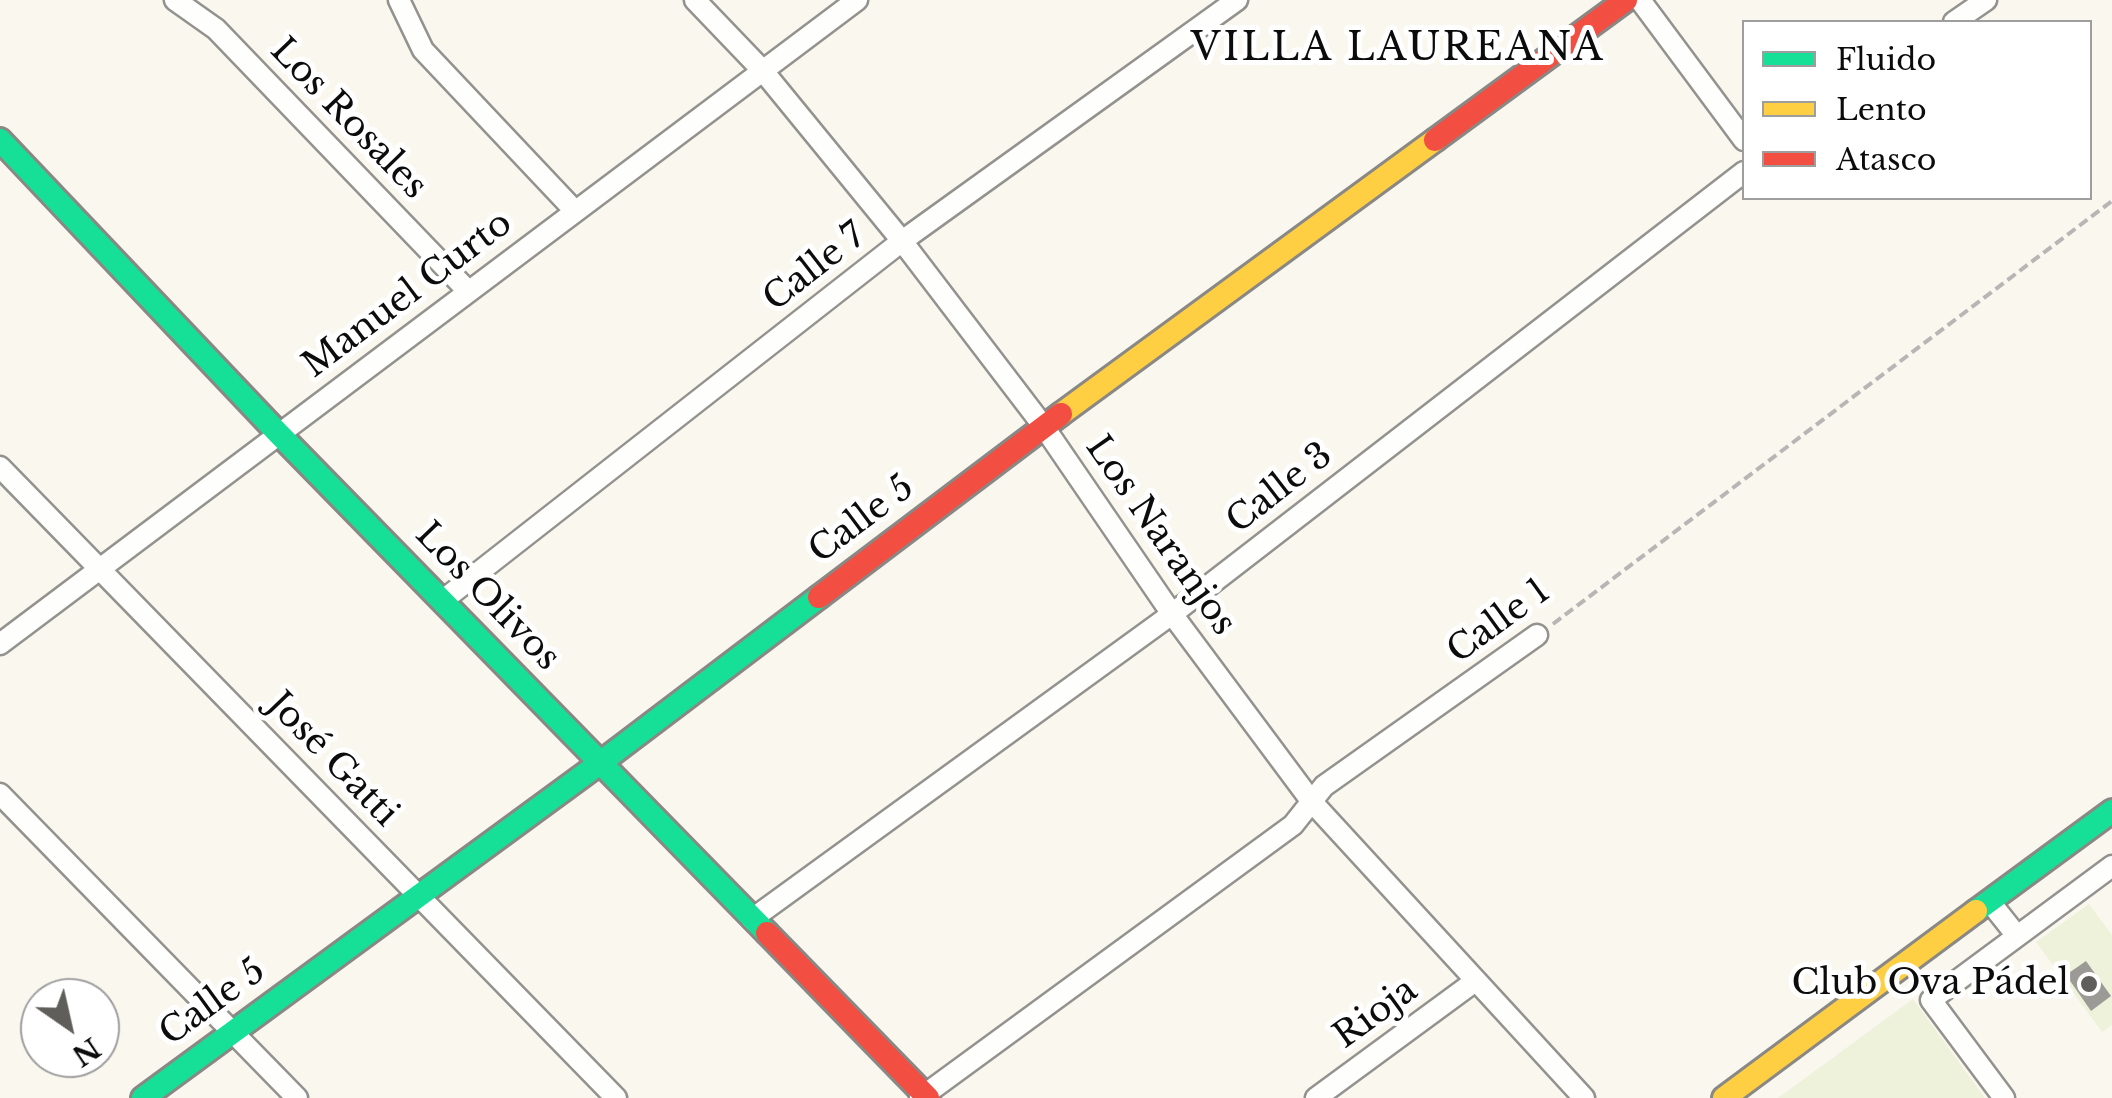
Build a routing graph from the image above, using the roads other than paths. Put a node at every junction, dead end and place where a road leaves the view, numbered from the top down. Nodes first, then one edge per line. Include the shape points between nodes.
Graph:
1 (175, 0) edge
2 (399, 0) edge
3 (695, 0) edge
4 (858, 0) edge
5 (1237, 0) edge
6 (1626, 0) edge
7 (1640, 0) edge
8 (1986, 0) edge
9 (1957, 20) edge
10 (762, 71) junction
11 (1742, 137) edge
12 (0, 140) edge
13 (1742, 174) edge
14 (575, 211) junction
15 (902, 241) junction
16 (468, 291) junction
17 (1044, 427) junction
18 (278, 432) junction
19 (0, 466) edge
20 (101, 570) junction
21 (442, 601) junction
22 (1172, 614) junction
23 (1537, 635) road end
24 (0, 644) edge
25 (600, 763) junction
26 (0, 794) edge
27 (1312, 802) junction
28 (2112, 811) edge
29 (2112, 866) edge
30 (419, 896) junction
31 (1990, 902) junction
32 (752, 918) junction
33 (2017, 936) junction
34 (1474, 982) junction
35 (232, 1032) junction
36 (921, 1097) edge
37 (143, 1098) edge
38 (297, 1098) edge
39 (616, 1098) edge
40 (1316, 1098) edge
41 (1584, 1098) edge
42 (1724, 1098) edge
43 (2004, 1098) edge

1 - 16 street, Los Rosales via 216,29
2 - 14 street via 423,50
3 - 10 street, Los Naranjos
4 - 10 street, Manuel Curto
5 - 15 street, Calle 7
6 - 17 street, Calle 5
7 - 11 street
8 - 9 street
10 - 14 street, Manuel Curto
10 - 15 street, Los Naranjos
12 - 18 street, Los Olivos
13 - 22 street, Calle 3
14 - 16 street, Manuel Curto
15 - 17 street, Los Naranjos
15 - 21 street, Calle 7
16 - 18 street, Manuel Curto
17 - 22 street, Los Naranjos
17 - 25 street, Calle 5
18 - 20 street, Manuel Curto
18 - 21 street, Los Olivos
19 - 20 street, José Gatti
20 - 24 street, Manuel Curto
20 - 30 street, José Gatti
21 - 25 street, Los Olivos
22 - 27 street, Los Naranjos
22 - 32 street, Calle 3
23 - 27 street, Calle 1 via 1324,786
25 - 30 street, Calle 5
25 - 32 street, Los Olivos
26 - 35 street
27 - 34 street, Los Naranjos
27 - 36 street, Calle 1 via 1293,825
28 - 31 street
29 - 33 street
30 - 35 street, Calle 5
30 - 39 street, José Gatti
31 - 33 street
31 - 42 street
32 - 36 street, Los Olivos
33 - 43 street via 1931,1000
34 - 40 street, Rioja
34 - 41 street, Los Naranjos
35 - 37 street, Calle 5
35 - 38 street

